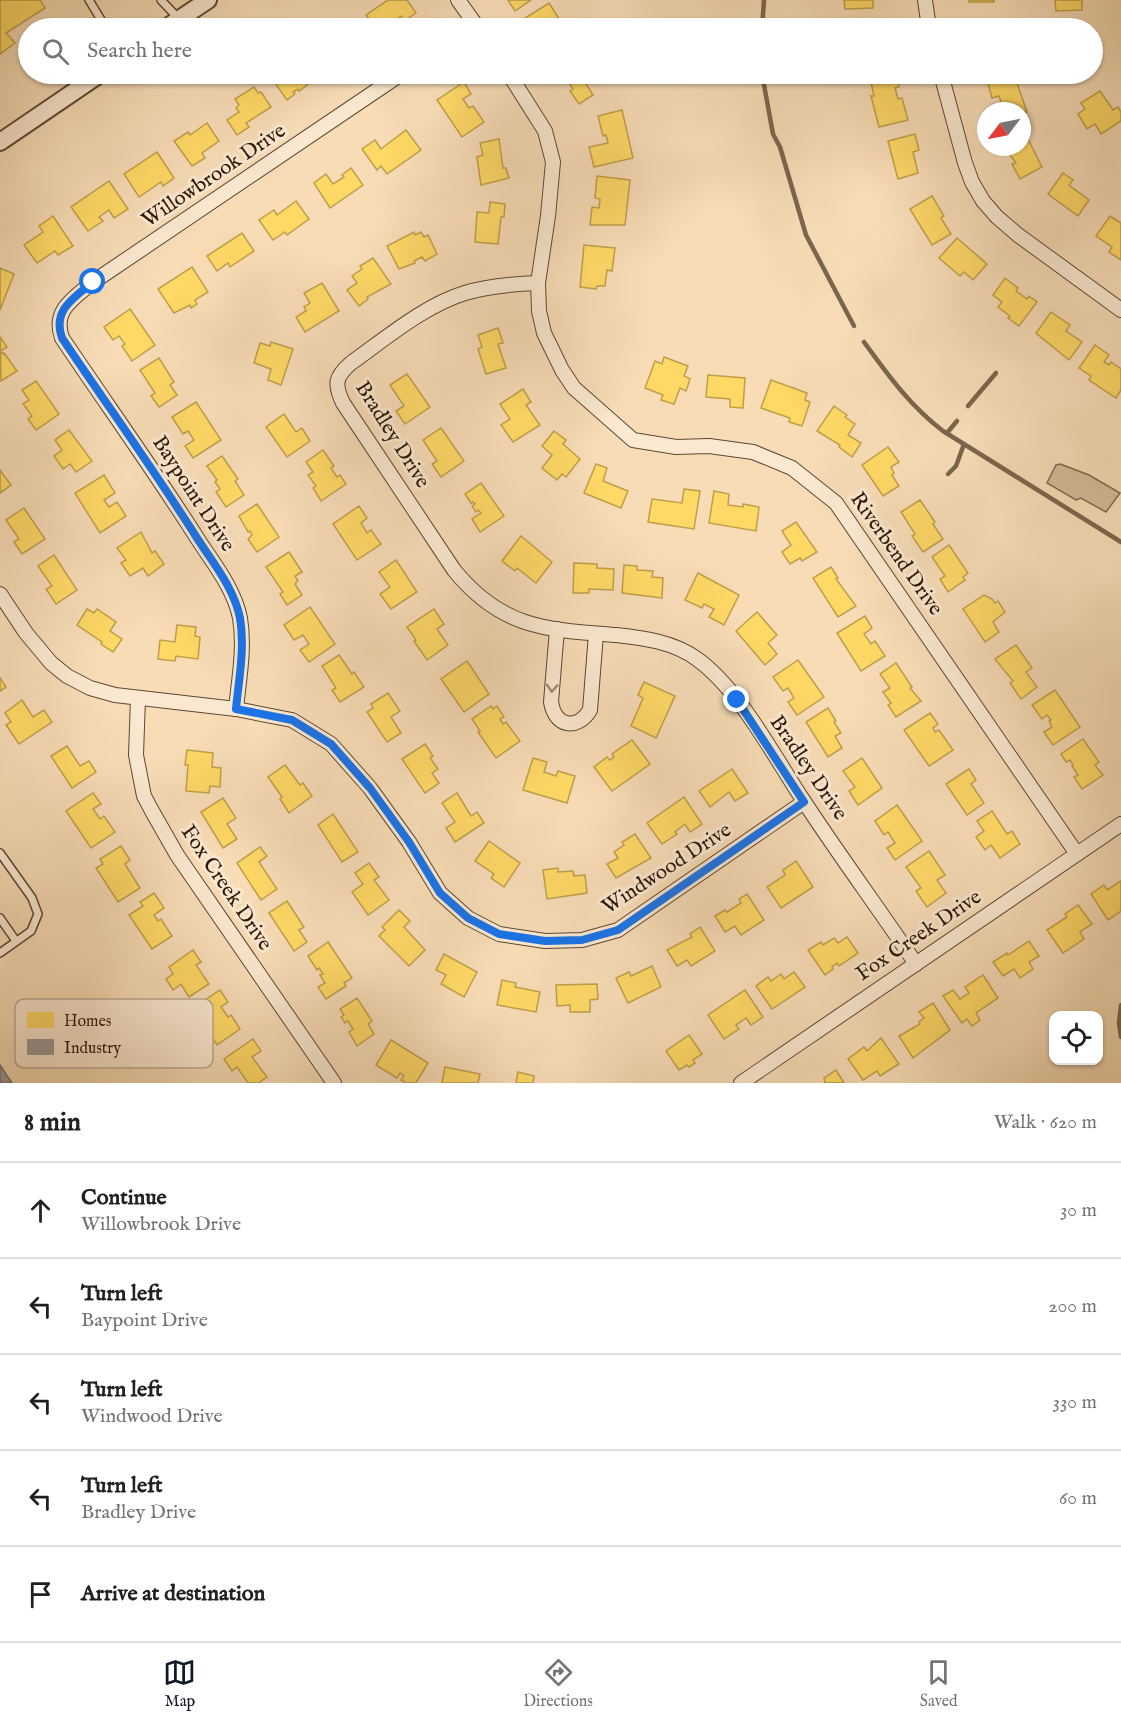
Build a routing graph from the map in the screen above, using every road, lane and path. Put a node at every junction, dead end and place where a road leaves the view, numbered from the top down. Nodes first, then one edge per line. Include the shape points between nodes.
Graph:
1 (89, 0) edge
2 (161, 0) edge
3 (208, 0) edge
4 (458, 0) edge
5 (925, 0) edge
6 (100, 18) edge
7 (169, 18) edge
8 (181, 18) edge
9 (468, 18) edge
10 (928, 18) edge
11 (85, 84) edge
12 (386, 84) edge
13 (514, 84) edge
14 (944, 84) edge
15 (0, 142) edge
16 (538, 283) junction
17 (1121, 310) edge
18 (59, 320) joint
19 (0, 594) edge
20 (557, 629) junction
21 (596, 634) junction
22 (138, 698) junction
23 (236, 709) junction
24 (804, 802) junction
25 (1121, 824) edge
26 (0, 853) edge
27 (1077, 854) junction
28 (0, 918) edge
29 (16, 941) junction
30 (0, 952) edge
31 (916, 964) junction
32 (334, 1083) edge
33 (741, 1083) edge

1 - 6 lane
2 - 7 lane
3 - 8 street
4 - 9 street
5 - 10 street
11 - 15 street
12 - 18 street, Willowbrook Drive via 93,282 67,304
13 - 16 street, Riverbend Drive via 544,131 553,162
14 - 17 street via 965,163 983,201 1018,235
16 - 20 street, Bradley Drive via 486,288 442,303 351,363 338,377 337,390 466,585 516,620
16 - 27 street, Riverbend Drive via 544,333 562,370 574,388 633,440 753,452 792,468 837,503
18 - 23 street, Baypoint Drive via 62,338 232,593 242,639
19 - 22 street, Windwood Drive via 26,633 66,676 90,688
20 - 21 street, Bradley Drive
20 -> 21 street via 551,702 558,719 567,723 578,723 590,710
21 - 24 street, Bradley Drive via 657,641 697,658 737,700
22 - 23 street, Windwood Drive
22 - 32 street, Fox Creek Drive via 139,775 156,820
23 - 24 street, Windwood Drive via 292,720 331,744 370,788 440,893 468,918 499,934 545,941 582,940 618,930
24 - 31 street, Bradley Drive
25 - 27 street, Fox Creek Drive
26 - 29 lane via 32,898 38,914 31,931
27 - 31 street, Fox Creek Drive
28 - 29 lane
29 - 30 lane
31 - 33 street, Fox Creek Drive

